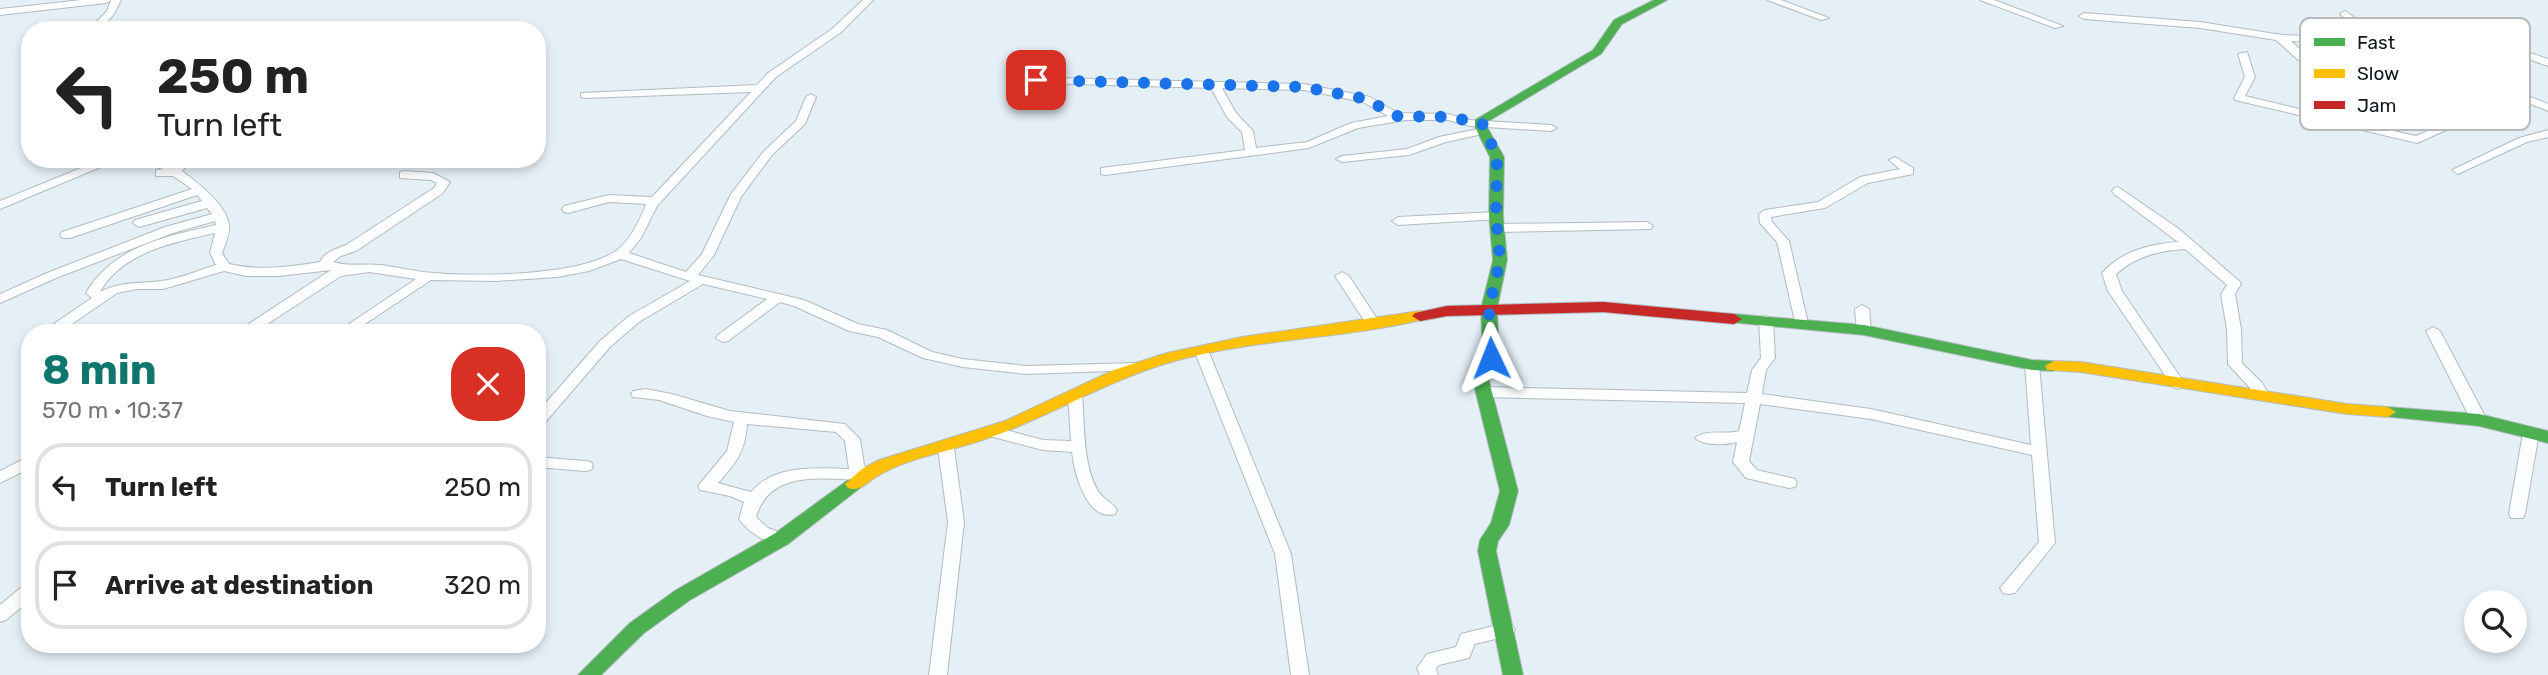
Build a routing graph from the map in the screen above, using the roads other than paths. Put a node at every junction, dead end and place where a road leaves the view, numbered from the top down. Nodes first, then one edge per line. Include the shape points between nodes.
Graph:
1 (106, 0) edge
2 (117, 0) edge
3 (868, 0) edge
4 (1662, 0) edge
5 (1772, 0) edge
6 (1985, 0) edge
7 (0, 12) edge
8 (2345, 14) dead end
9 (2084, 16) dead end
10 (2350, 18) edge
11 (1824, 19) dead end
12 (102, 21) edge
13 (2058, 26) dead end
14 (2283, 38) junction
15 (2300, 39) edge
16 (2243, 54) dead end
17 (2300, 56) edge
18 (2530, 57) edge
19 (2548, 63) edge
20 (1012, 80) dead end
21 (1214, 85) junction
22 (760, 88) junction
23 (585, 95) dead end
24 (811, 97) dead end
25 (2530, 101) edge
26 (2548, 108) edge
27 (2300, 113) edge
28 (1404, 116) junction
29 (1483, 127) junction
30 (1551, 128) dead end
31 (2372, 130) edge
32 (2439, 130) edge
33 (2548, 133) edge
34 (1251, 152) junction
35 (1342, 159) dead end
36 (1895, 160) dead end
37 (92, 168) edge
38 (169, 168) edge
39 (178, 168) edge
40 (2458, 170) dead end
41 (1105, 171) dead end
42 (175, 172) junction
43 (160, 173) dead end
44 (404, 175) dead end
45 (200, 190) junction
46 (2118, 191) dead end
47 (210, 203) junction
48 (0, 205) edge
49 (652, 205) junction
50 (568, 209) dead end
51 (1398, 221) dead end
52 (222, 222) junction
53 (1497, 222) junction
54 (139, 223) dead end
55 (1647, 226) dead end
56 (66, 235) dead end
57 (2188, 245) junction
58 (621, 255) junction
59 (328, 265) junction
60 (224, 267) junction
61 (344, 270) junction
62 (429, 276) junction
63 (1342, 276) dead end
64 (695, 278) junction
65 (100, 297) junction
66 (778, 298) junction
67 (0, 299) edge
68 (1489, 309) junction
69 (1862, 309) dead end
70 (1766, 320) junction
71 (1801, 323) junction
72 (63, 324) edge
73 (259, 324) edge
74 (356, 324) edge
75 (1374, 325) junction
76 (1864, 330) junction
77 (2433, 331) dead end
78 (723, 338) dead end
79 (1201, 350) junction
80 (2032, 365) junction
81 (1137, 367) junction
82 (2178, 384) junction
83 (1484, 391) junction
84 (638, 394) dead end
85 (1075, 394) junction
86 (2263, 396) junction
87 (1754, 398) junction
88 (546, 413) edge
89 (743, 419) junction
90 (2479, 420) junction
91 (994, 432) junction
92 (2531, 433) junction
93 (1744, 435) junction
94 (2548, 437) edge
95 (1703, 438) dead end
96 (1080, 447) junction
97 (946, 448) junction
98 (2037, 451) junction
99 (546, 463) edge
100 (585, 466) dead end
101 (21, 467) edge
102 (864, 475) junction
103 (0, 478) edge
104 (1789, 484) dead end
105 (754, 500) junction
106 (1109, 510) dead end
107 (2517, 513) dead end
108 (780, 539) junction
109 (2009, 588) dead end
110 (21, 598) edge
111 (0, 615) edge
112 (1506, 630) junction
113 (588, 675) edge
114 (938, 675) edge
115 (1300, 675) edge
116 (1429, 675) edge
117 (1513, 675) edge

1 - 7 street
2 - 12 street
3 - 22 street
4 - 29 street via 1622,18 1597,52 1489,113 1480,120
5 - 11 street
6 - 13 street
8 - 10 street
9 - 14 street via 2200,25
14 - 15 street
14 - 17 street
16 - 27 street via 2250,78 2239,98
18 - 19 street
20 - 21 street
21 - 28 street via 1304,87 1366,99
21 - 34 street via 1230,115 1247,131
22 - 23 street
22 - 49 street
24 - 64 street via 801,122 768,153 735,197
25 - 26 street
28 - 29 street via 1448,117
28 - 34 street via 1355,125 1309,145
29 - 30 street
29 - 35 street via 1409,152
29 - 53 street via 1497,157
31 - 32 street via 2417,140
33 - 40 street
34 - 41 street
36 - 71 street via 1909,171 1864,180 1821,205 1765,214 1766,223 1783,241
37 - 48 street
38 - 42 street
39 - 42 street
42 - 43 street
42 - 45 street
44 - 59 street via 444,182 432,204 336,253 326,261
45 - 47 street
45 - 56 street
46 - 57 street
47 - 52 street
47 - 54 street
49 - 50 street via 652,201 625,198
49 - 58 street
51 - 53 street
52 - 60 street via 216,253
52 - 65 street via 114,266 96,283 93,292
52 - 67 street via 169,228
53 - 55 street
53 - 68 street via 1500,260
57 - 82 street via 2159,246 2126,257 2109,273 2115,291
57 - 86 street via 2234,284 2228,294 2235,364
58 - 62 street via 565,274
58 - 64 street
59 - 60 street via 279,272
59 - 61 street
60 - 65 street via 163,285 113,290
61 - 62 street via 365,267
61 - 73 street
62 - 74 street
63 - 75 street
64 - 66 street
64 - 88 street via 605,344
65 - 72 street
66 - 78 street
66 - 81 street via 854,328 882,333 928,355 964,363 1026,370
68 - 70 street via 1603,307
68 - 75 street via 1447,311
68 - 83 street via 1491,358 1482,381
69 - 76 street
70 - 71 street
70 - 87 street via 1768,358 1759,370
71 - 76 street
75 - 79 street via 1324,328
76 - 80 street
77 - 90 street
79 - 81 street
79 - 115 street via 1283,554
80 - 82 street via 2081,367
80 - 98 street
81 - 85 street
82 - 86 street
83 - 87 street
83 - 112 street via 1509,491 1487,551
84 - 89 street via 647,392
85 - 91 street
85 - 96 street
86 - 90 street via 2347,409
87 - 93 street
87 - 98 street via 1871,414
89 - 102 street via 840,428 852,439 856,467
89 - 105 street via 732,458 706,486
90 - 92 street
91 - 96 street via 1043,445
91 - 97 street
92 - 94 street
92 - 107 street
93 - 95 street
93 - 104 street via 1741,462 1746,468 1752,474
96 - 106 street via 1082,472 1091,494 1100,507
97 - 102 street via 897,460
97 - 114 street via 956,522
98 - 109 street via 2047,543
99 - 100 street
101 - 103 street
102 - 105 street via 794,474 780,478
102 - 108 street
105 - 108 street via 747,519
108 - 113 street via 683,595 637,628
110 - 111 street
112 - 116 street via 1467,639 1463,653 1433,659 1426,668
112 - 117 street

